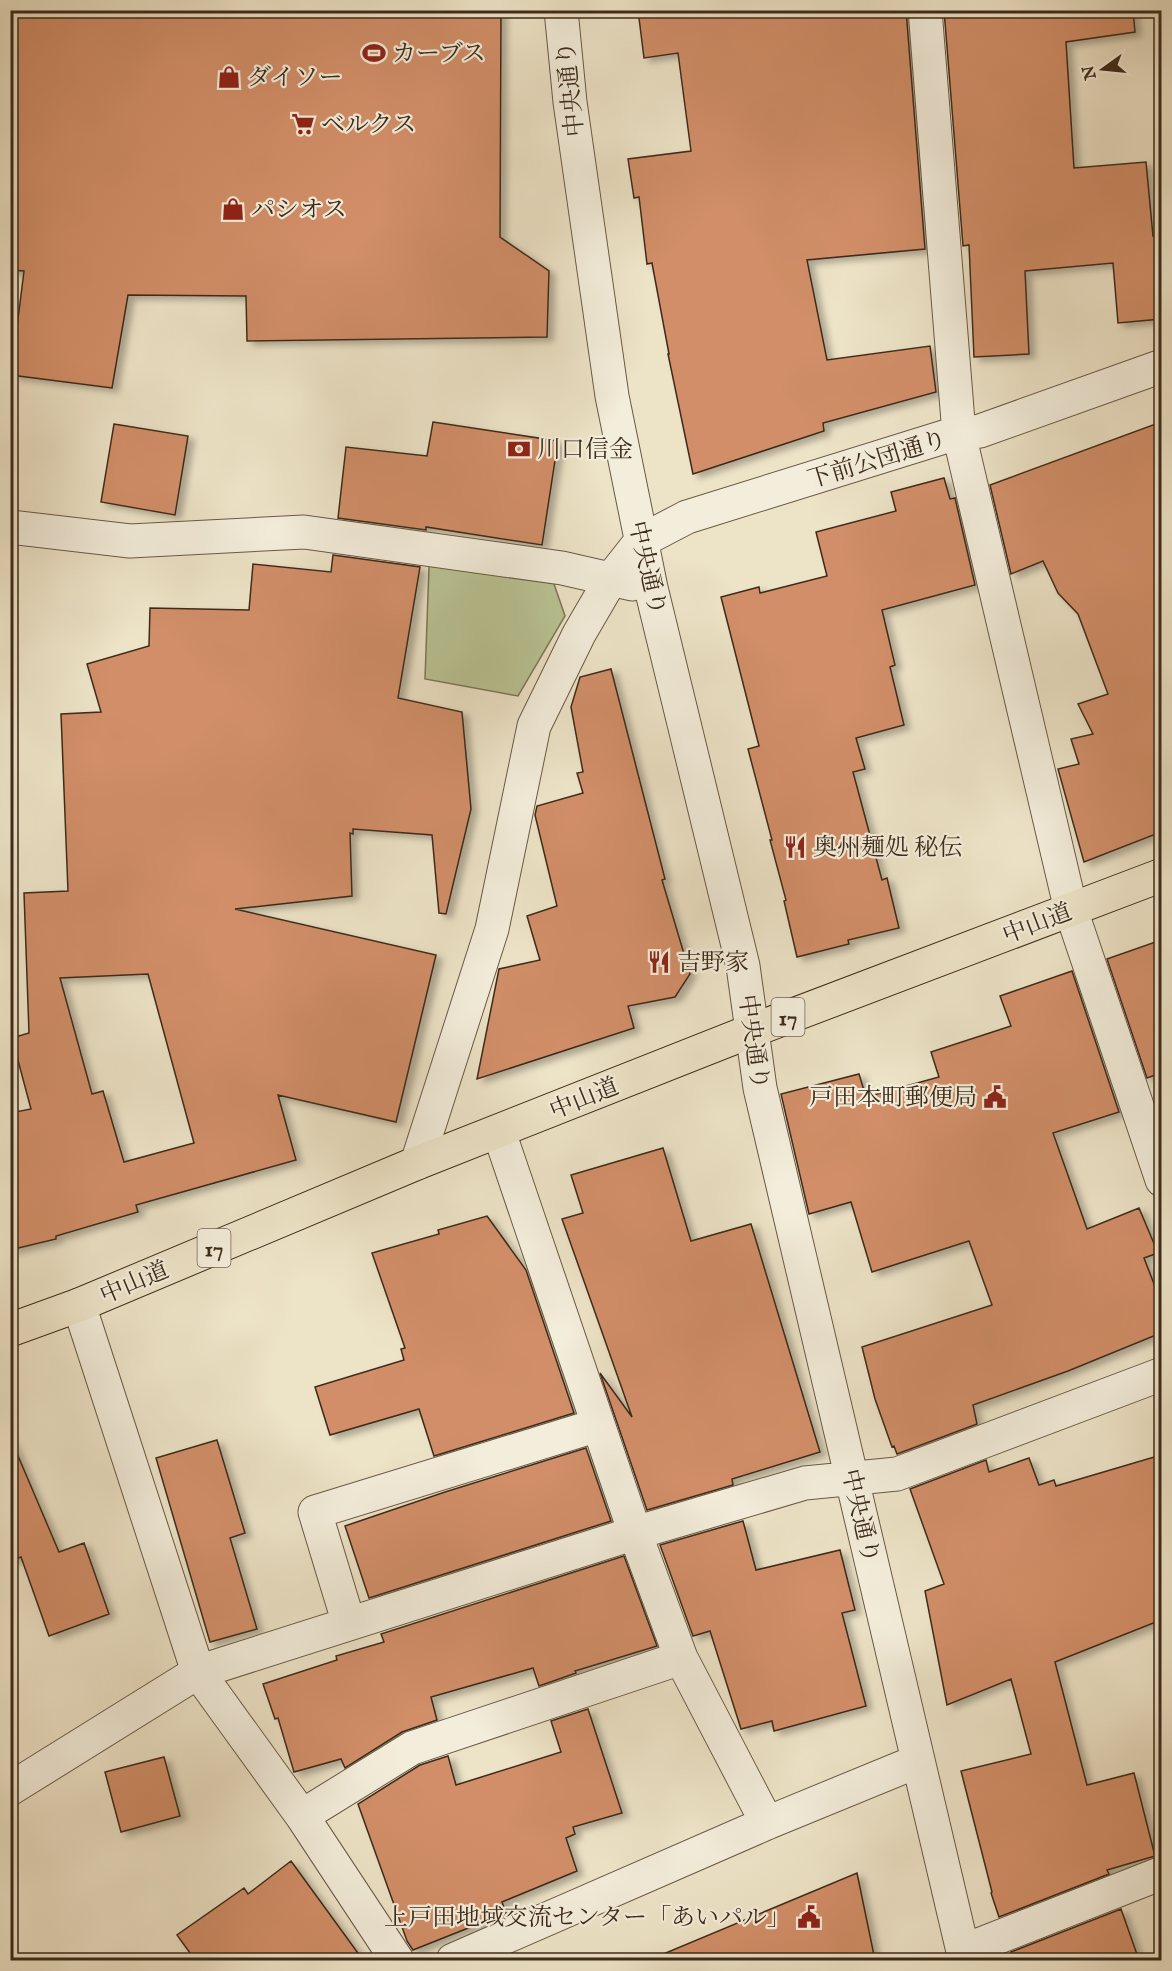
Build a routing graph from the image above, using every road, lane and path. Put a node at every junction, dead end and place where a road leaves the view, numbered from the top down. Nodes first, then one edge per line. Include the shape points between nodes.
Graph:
1 (561, 10) edge
2 (925, 10) edge
3 (1161, 366) edge
4 (959, 434) junction
5 (10, 527) edge
6 (641, 541) junction
7 (611, 579) junction
8 (651, 588) junction
9 (1161, 875) edge
10 (1071, 910) junction
11 (751, 1031) junction
12 (499, 1132) junction
13 (417, 1163) junction
14 (1161, 1180) edge
15 (79, 1305) junction
16 (10, 1330) edge
17 (1161, 1374) edge
18 (598, 1425) junction
19 (852, 1478) junction
20 (635, 1533) junction
21 (349, 1624) junction
22 (681, 1658) junction
23 (198, 1672) junction
24 (918, 1761) junction
25 (10, 1790) edge
26 (302, 1816) junction
27 (767, 1823) junction
28 (1161, 1873) edge
29 (964, 1956) edge
30 (397, 1960) edge
31 (453, 1960) edge

1 - 6 street, 中央通り via 570,102 612,396
2 - 4 street
3 - 4 street, 下前公団通り via 980,431
4 - 6 street, 下前公団通り via 687,517
4 - 10 street
5 - 7 street via 130,541 304,532 562,568
6 - 7 street, 下前公団通り
6 - 8 street, 中央通り
7 - 8 street
7 - 13 street, 下前公団通り via 534,726 492,929
8 - 11 street, 中央通り via 743,966
9 - 10 highway, 中山道 / 17
10 - 11 highway, 中山道 / 17
10 - 14 street
11 - 12 highway, 中山道 / 17
11 - 19 street, 中央通り via 760,1088
12 - 13 highway, 中山道 / 17
12 - 18 street
13 - 15 highway, 中山道 / 17
15 - 16 highway, 中山道 / 17
15 - 23 street
17 - 19 street via 897,1474
18 - 20 street
18 - 21 street via 315,1512
19 - 20 street via 805,1483
19 - 24 street, 中央通り
20 - 21 street
20 - 22 street
21 - 23 street
22 - 26 street via 411,1748
22 - 27 street
23 - 25 street
23 - 26 street
24 - 27 street
24 - 29 street, 中央通り
26 - 30 street
27 - 31 street
28 - 29 street

